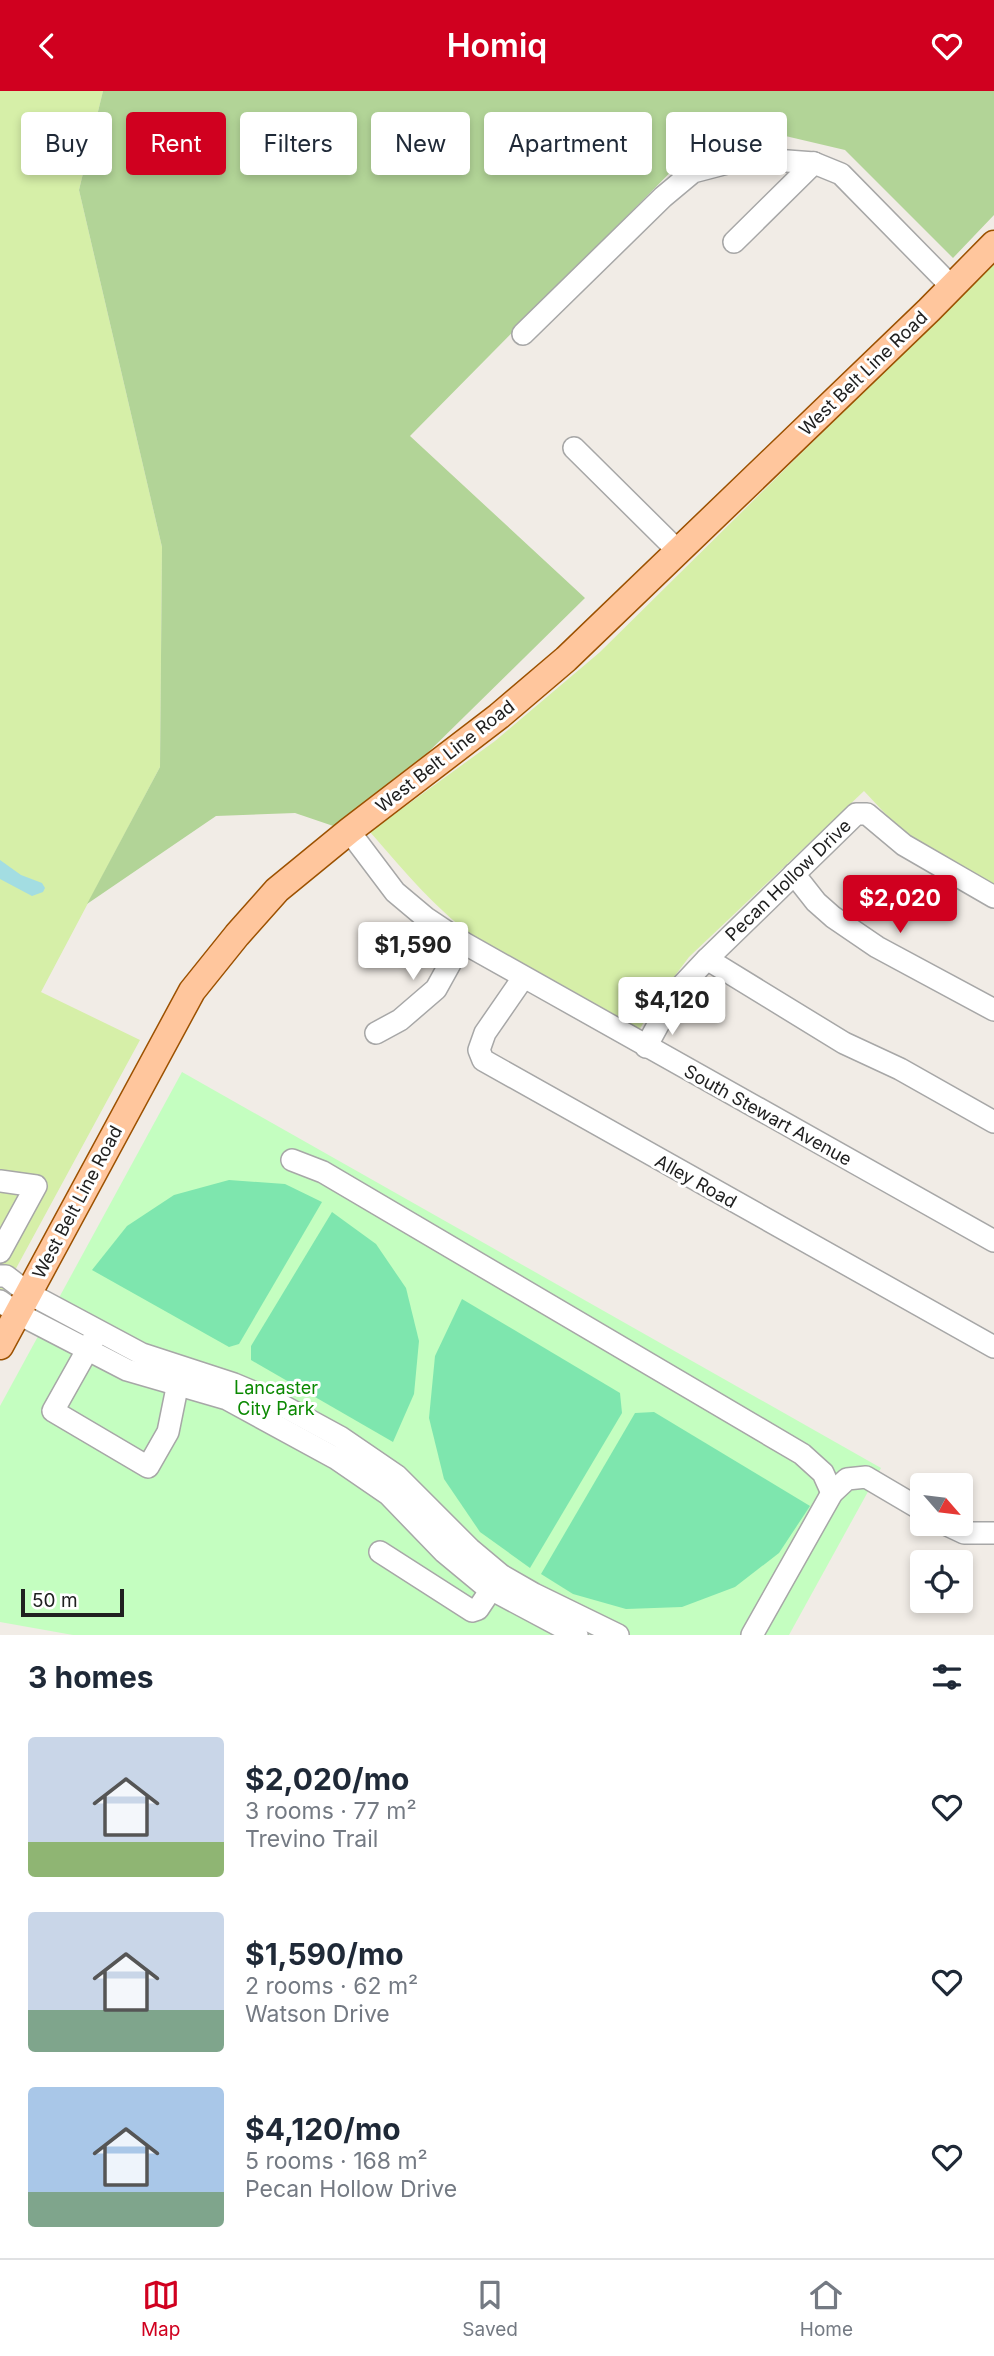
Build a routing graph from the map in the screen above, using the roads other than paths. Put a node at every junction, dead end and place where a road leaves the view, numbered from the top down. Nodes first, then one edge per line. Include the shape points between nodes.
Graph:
1 (814, 163) junction
2 (734, 242) dead end
3 (994, 244) edge
4 (952, 287) junction
5 (523, 334) dead end
6 (574, 449) dead end
7 (679, 552) junction
8 (349, 831) junction
9 (794, 874) junction
10 (994, 897) edge
11 (462, 942) junction
12 (707, 959) junction
13 (523, 978) junction
14 (994, 1010) edge
15 (376, 1033) dead end
16 (646, 1047) junction
17 (994, 1122) edge
18 (292, 1160) dead end
19 (0, 1181) edge
20 (994, 1241) edge
21 (0, 1252) edge
22 (0, 1276) edge
23 (15, 1302) edge
24 (98, 1330) junction
25 (0, 1346) edge
26 (994, 1347) edge
27 (88, 1351) junction
28 (180, 1375) junction
29 (832, 1493) junction
30 (910, 1502) edge
31 (973, 1535) edge
32 (992, 1539) edge
33 (380, 1552) dead end
34 (495, 1582) junction
35 (519, 1596) junction
36 (577, 1635) edge
37 (618, 1635) edge
38 (752, 1635) edge

1 - 2 street
1 - 4 street via 841,174
1 - 5 street via 761,159 693,171
3 - 4 main road, West Belt Line Road
4 - 7 main road, West Belt Line Road
6 - 7 street
7 - 8 main road, West Belt Line Road via 499,716
8 - 11 street, South Stewart Avenue via 395,892
8 - 23 main road, West Belt Line Road via 277,890 192,991
9 - 10 street, Pecan Hollow Drive via 856,814 867,814 904,845
9 - 12 street, Pecan Hollow Drive
9 - 14 street via 833,917 877,947
11 - 13 street, South Stewart Avenue
11 - 15 street via 436,989 410,1013
12 - 16 street, Pecan Hollow Drive via 676,992
12 - 17 street via 844,1042
13 - 16 street, South Stewart Avenue
13 - 26 street, Alley Road via 485,1033 479,1050 483,1060
16 - 20 street, South Stewart Avenue
18 - 29 street via 323,1172 802,1454 823,1473
19 - 21 street via 36,1186
22 - 23 street via 6,1276
23 - 24 street
23 - 25 main road, West Belt Line Road
23 - 27 street
24 - 27 street
24 - 28 street
27 - 28 street via 127,1370
27 - 28 street via 53,1411 148,1467 168,1432
28 - 34 street via 272,1400 340,1437 358,1460 397,1476 470,1549
29 - 30 street via 847,1479 866,1477
29 - 38 street
31 - 32 street
33 - 34 street via 472,1611
34 - 35 street
35 - 36 street
35 - 37 street

